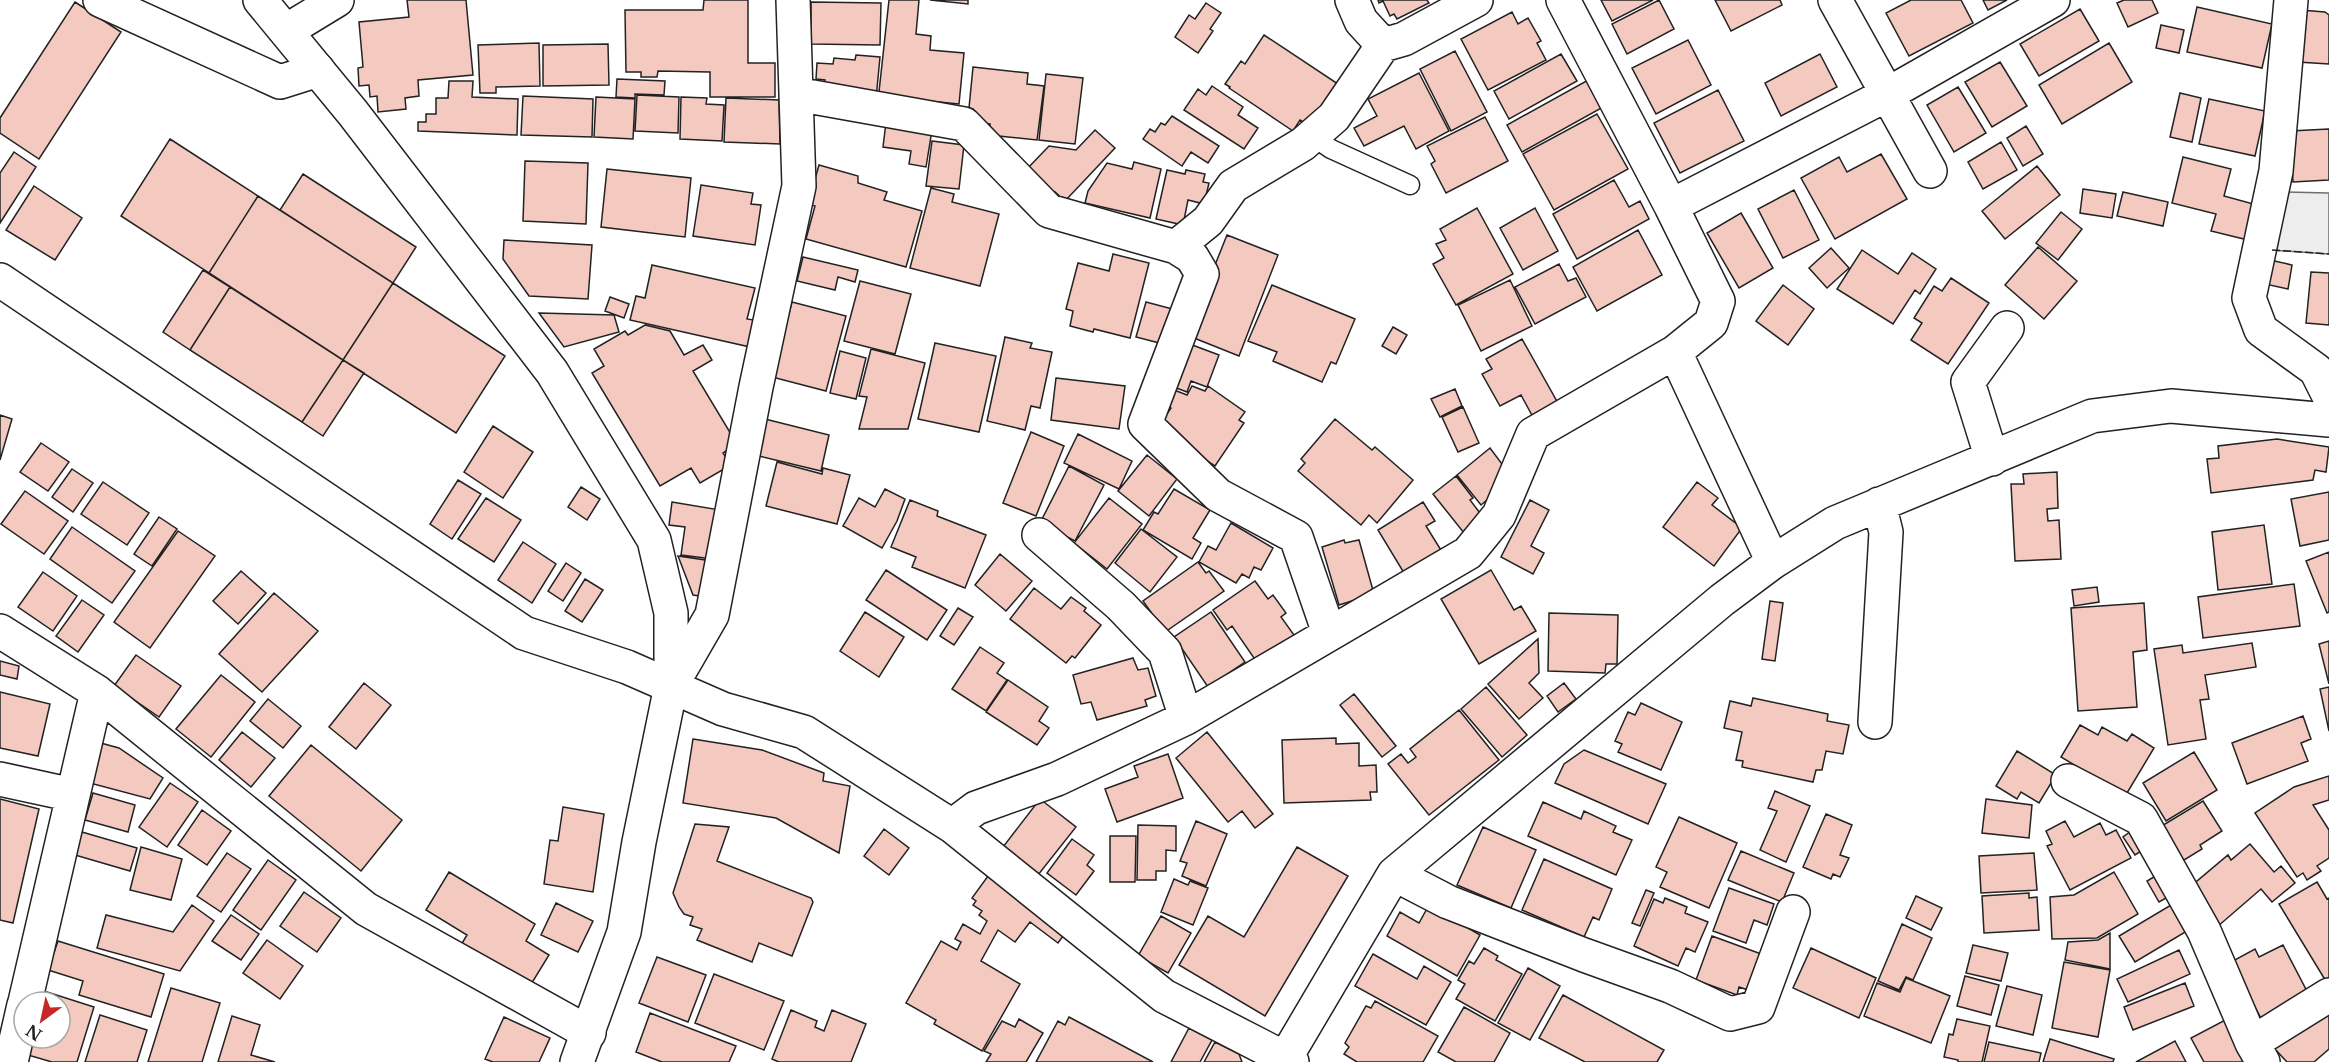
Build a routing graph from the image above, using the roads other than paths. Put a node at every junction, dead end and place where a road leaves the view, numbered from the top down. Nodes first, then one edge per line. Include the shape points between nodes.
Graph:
1 (100, 0) edge
2 (260, 0) edge
3 (337, 0) edge
4 (793, 0) edge
5 (1352, 0) edge
6 (1476, 0) edge
7 (1563, 0) edge
8 (1835, 0) edge
9 (2053, 0) edge
10 (2291, 0) edge
11 (286, 31) junction
12 (1383, 45) junction
13 (318, 70) junction
14 (796, 94) junction
15 (1888, 94) junction
16 (1312, 136) junction
17 (1930, 171) dead end
18 (1410, 185) dead end
19 (1671, 206) junction
20 (1176, 247) junction
21 (0, 280) edge
22 (2007, 328) dead end
23 (1675, 352) junction
24 (2329, 396) edge
25 (2329, 420) edge
26 (1992, 459) junction
27 (1879, 504) junction
28 (1039, 535) dead end
29 (1773, 562) junction
30 (0, 631) edge
31 (1329, 633) junction
32 (671, 686) junction
33 (97, 692) junction
34 (1186, 718) junction
35 (1875, 722) dead end
36 (0, 779) edge
37 (2068, 781) dead end
38 (73, 795) junction
39 (952, 826) junction
40 (1394, 874) junction
41 (1793, 912) dead end
42 (27, 990) edge
43 (2329, 995) edge
44 (583, 1048) edge
45 (2258, 1052) edge
46 (1287, 1061) edge

1 - 13 street via 280,82
2 - 11 street
3 - 11 street
4 - 14 street
5 - 12 street via 1361,21
6 - 12 street via 1404,39
7 - 19 street
8 - 15 street
9 - 15 street
10 - 24 street via 2276,171 2248,298 2261,330 2316,369
11 - 13 street
12 - 16 street via 1334,117
13 - 32 street via 552,372 654,540 671,613
14 - 20 street via 964,124 1049,211
14 - 32 street via 800,186 712,615
15 - 17 street
15 - 19 street
16 - 18 lane via 1331,149
16 - 20 street via 1233,186 1208,221
19 - 23 street via 1718,301 1711,323
20 - 31 street via 1192,257 1202,274 1145,423 1218,495 1296,537
21 - 32 street via 524,633
22 - 26 street via 1968,382
23 - 29 street
23 - 31 street via 1533,434 1498,515 1468,553
25 - 26 street via 2170,406 2092,416
26 - 27 street
27 - 29 street via 1835,523
27 - 35 street via 1886,532
28 - 34 street via 1121,606 1165,652
29 - 40 street via 1713,607
30 - 33 street
31 - 34 street
32 - 39 street via 723,709 804,732
32 - 44 street via 624,932
33 - 38 street
33 - 44 street via 366,909
34 - 39 street via 1057,779 976,808
36 - 38 street
37 - 45 street via 2141,819 2204,931
38 - 42 street
39 - 46 street via 1164,996
40 - 41 street via 1448,902 1670,986 1731,1014 1758,1007
40 - 46 street
43 - 45 street

